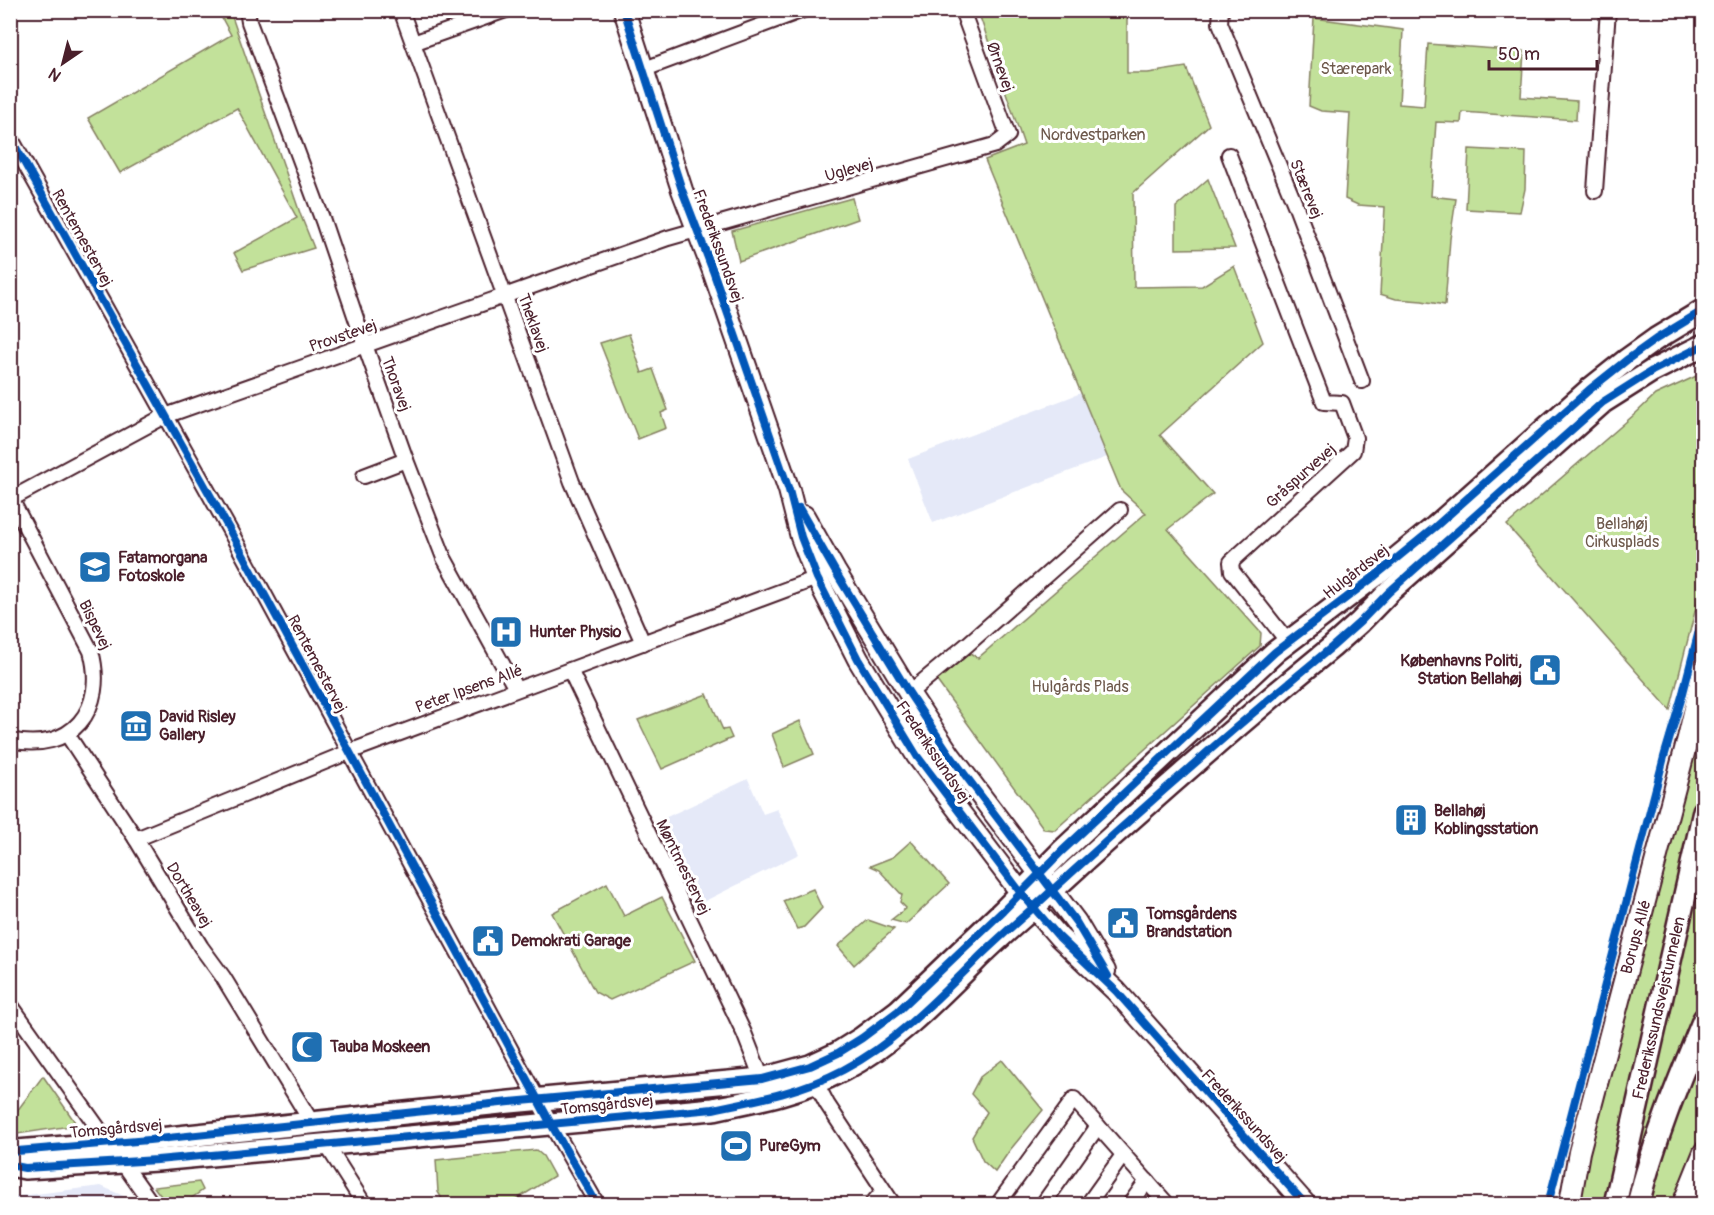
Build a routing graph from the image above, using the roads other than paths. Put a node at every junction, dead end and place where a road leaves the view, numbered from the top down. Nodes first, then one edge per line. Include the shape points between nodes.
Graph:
1 (247, 10) edge
2 (401, 10) edge
3 (506, 10) edge
4 (624, 10) edge
5 (803, 10) edge
6 (962, 10) edge
7 (1221, 10) edge
8 (1608, 10) edge
9 (413, 43) junction
10 (642, 70) junction
11 (1008, 135) joint
12 (10, 137) edge
13 (1229, 155) dead end
14 (1595, 191) dead end
15 (698, 230) junction
16 (506, 296) junction
17 (1704, 310) edge
18 (1704, 326) edge
19 (365, 345) junction
20 (1704, 345) edge
21 (1362, 381) dead end
22 (1630, 384) junction
23 (165, 416) junction
24 (406, 460) junction
25 (364, 476) dead end
26 (11, 498) edge
27 (1120, 510) dead end
28 (826, 575) junction
29 (1288, 642) junction
30 (643, 643) junction
31 (570, 670) junction
32 (1704, 670) edge
33 (516, 689) junction
34 (909, 693) junction
35 (67, 734) junction
36 (10, 740) edge
37 (349, 752) junction
38 (1704, 811) edge
39 (136, 839) junction
40 (1036, 889) junction
41 (10, 1004) edge
42 (1704, 1018) edge
43 (762, 1079) junction
44 (816, 1083) junction
45 (538, 1100) junction
46 (312, 1123) junction
47 (551, 1124) junction
48 (1098, 1126) junction
49 (110, 1144) junction
50 (326, 1144) junction
51 (1704, 1152) edge
52 (10, 1154) edge
53 (1123, 1155) junction
54 (122, 1162) junction
55 (10, 1165) edge
56 (1147, 1181) junction
57 (883, 1191) junction
58 (1570, 1202) edge
59 (152, 1204) edge
60 (364, 1204) edge
61 (597, 1204) edge
62 (872, 1204) edge
63 (893, 1204) edge
64 (998, 1204) edge
65 (1043, 1204) edge
66 (1088, 1204) edge
67 (1130, 1204) edge
68 (1167, 1204) edge
69 (1305, 1204) edge
70 (1615, 1204) edge
71 (1638, 1204) edge
72 (1683, 1204) edge

1 - 19 street, Thoravej
2 - 9 street, Theklavej
3 - 9 street
4 - 10 street, Frederikssundsvej
5 - 10 street
6 - 11 street, Ørnevej
7 - 21 street, Stærevej via 1220,23
8 - 14 street
9 - 16 street, Theklavej
10 - 15 street, Frederikssundsvej
11 - 15 street, Uglevej via 995,145
12 - 23 street, Rentemestervej
13 - 29 street, Gråspurvevej via 1324,402 1342,403 1356,438 1353,451 1231,562 1232,571
15 - 16 street, Provstevej
15 - 28 street, Frederikssundsvej via 789,490
16 - 19 street, Provstevej
16 - 30 street, Theklavej via 572,482
17 - 29 main road, Hulgårdsvej via 1656,339 1589,390 1435,527
18 - 22 main road via 1661,352
19 - 23 street, Provstevej
19 - 24 street, Thoravej
20 - 22 main road, Hulgårdsvej
22 - 40 main road, Hulgårdsvej via 1603,402 1332,647 1141,810
23 - 26 street, Provstevej
23 - 37 street, Rentemestervej
24 - 25 street
24 - 33 street, Thoravej via 444,558
26 - 35 street, Bispevej via 92,651 96,667 94,696 88,710
27 - 34 street
28 - 30 street, Peter Ipsens Allé
28 - 34 street, Frederikssundsvej
28 - 40 street, Frederikssundsvej via 858,660 897,726 934,780
29 - 40 main road, Hulgårdsvej
30 - 31 street, Peter Ipsens Allé
31 - 33 street, Peter Ipsens Allé
31 - 43 street, Møntmestervej via 744,1033
32 - 58 street, Borups Allé via 1579,1152
33 - 37 street, Peter Ipsens Allé
34 - 40 street, Frederikssundsvej
35 - 36 street via 40,743
35 - 39 street, Dortheavej
37 - 39 street, Peter Ipsens Allé
37 - 45 street, Rentemestervej
38 - 70 main road, Frederikssundsvejstunnelen
39 - 46 street, Dortheavej
40 - 43 main road, Tomsgårdsvej via 862,1038 810,1066
40 - 44 main road, Tomsgårdsvej via 954,984 908,1025 871,1053
40 - 69 street, Frederikssundsvej via 1077,922 1116,991
41 - 49 street
42 - 71 main road, Frederikssundsvejstunnelen via 1671,1098
43 - 45 main road, Tomsgårdsvej
44 - 47 main road, Tomsgårdsvej via 778,1096 713,1109
44 - 57 street
45 - 46 main road, Tomsgårdsvej
45 - 47 street, Rentemestervej
46 - 49 main road, Tomsgårdsvej
47 - 50 main road, Tomsgårdsvej
47 - 61 street, Rentemestervej
48 - 53 street
48 - 64 street via 1074,1099
48 - 65 street
49 - 52 main road, Tomsgårdsvej
49 - 54 street
50 - 54 main road, Tomsgårdsvej
50 - 60 street
51 - 72 street
53 - 56 street
53 - 66 street
54 - 55 main road, Tomsgårdsvej via 25,1168
54 - 59 street
56 - 67 street
56 - 68 street
57 - 62 street
57 - 63 street

